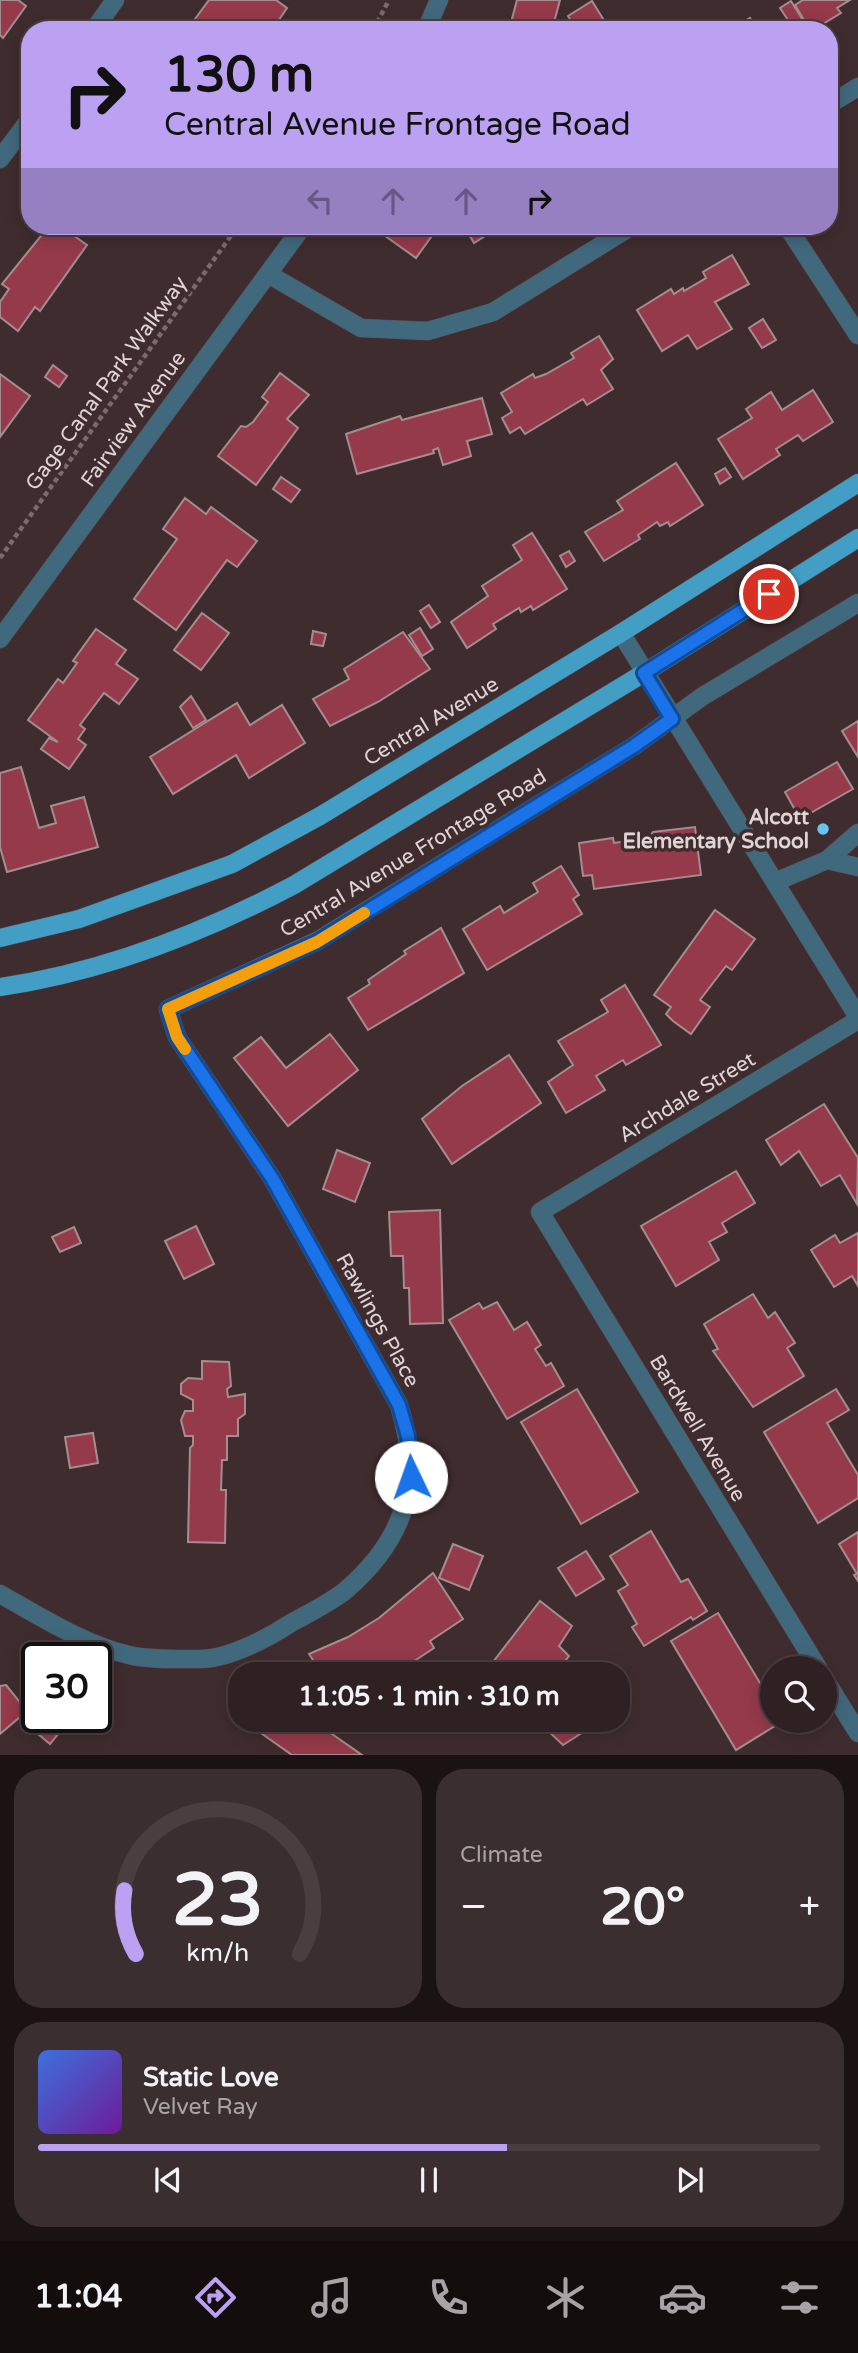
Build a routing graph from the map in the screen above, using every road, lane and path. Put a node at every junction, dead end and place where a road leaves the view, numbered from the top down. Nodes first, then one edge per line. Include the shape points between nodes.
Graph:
1 (116, 0) edge
2 (389, 0) edge
3 (439, 0) edge
4 (101, 21) edge
5 (378, 21) edge
6 (430, 21) edge
7 (858, 87) edge
8 (838, 99) edge
9 (21, 130) edge
10 (0, 159) edge
11 (233, 235) edge
12 (296, 235) edge
13 (617, 235) edge
14 (793, 235) edge
15 (268, 274) junction
16 (858, 335) edge
17 (858, 483) edge
18 (858, 538) edge
19 (0, 558) edge
20 (858, 603) edge
21 (621, 633) junction
22 (0, 639) edge
23 (644, 673) junction
24 (672, 719) junction
25 (858, 833) edge
26 (827, 860) junction
27 (858, 867) edge
28 (775, 882) junction
29 (0, 938) edge
30 (0, 987) edge
31 (168, 1009) joint
32 (858, 1019) edge
33 (540, 1212) joint
34 (0, 1594) edge
35 (811, 1656) edge
36 (837, 1699) edge
37 (858, 1733) edge

1 - 4 street
2 - 5 path
3 - 6 street
7 - 8 street
9 - 10 street
11 - 19 path, Gage Canal Park Walkway
12 - 15 street, Fairview Avenue
13 - 15 street via 493,312 428,331 361,328
14 - 16 street
15 - 22 street, Fairview Avenue
17 - 21 main road, Central Avenue
18 - 23 main road
20 - 24 street, Central Avenue Frontage Road
21 - 23 street
21 - 29 main road, Central Avenue via 320,816 232,864 79,919
23 - 24 street
23 - 30 main road via 241,913 150,948
24 - 28 street
24 - 31 street, Central Avenue Frontage Road via 317,942
25 - 26 street
26 - 27 street
26 - 28 street
28 - 32 street
31 - 34 street, Rawlings Place via 177,1037 272,1178 399,1405 408,1436 411,1477 401,1522 380,1556 344,1591 261,1641 202,1660 129,1655 57,1627
32 - 33 street, Archdale Street
33 - 35 street, Bardwell Avenue
36 - 37 street

